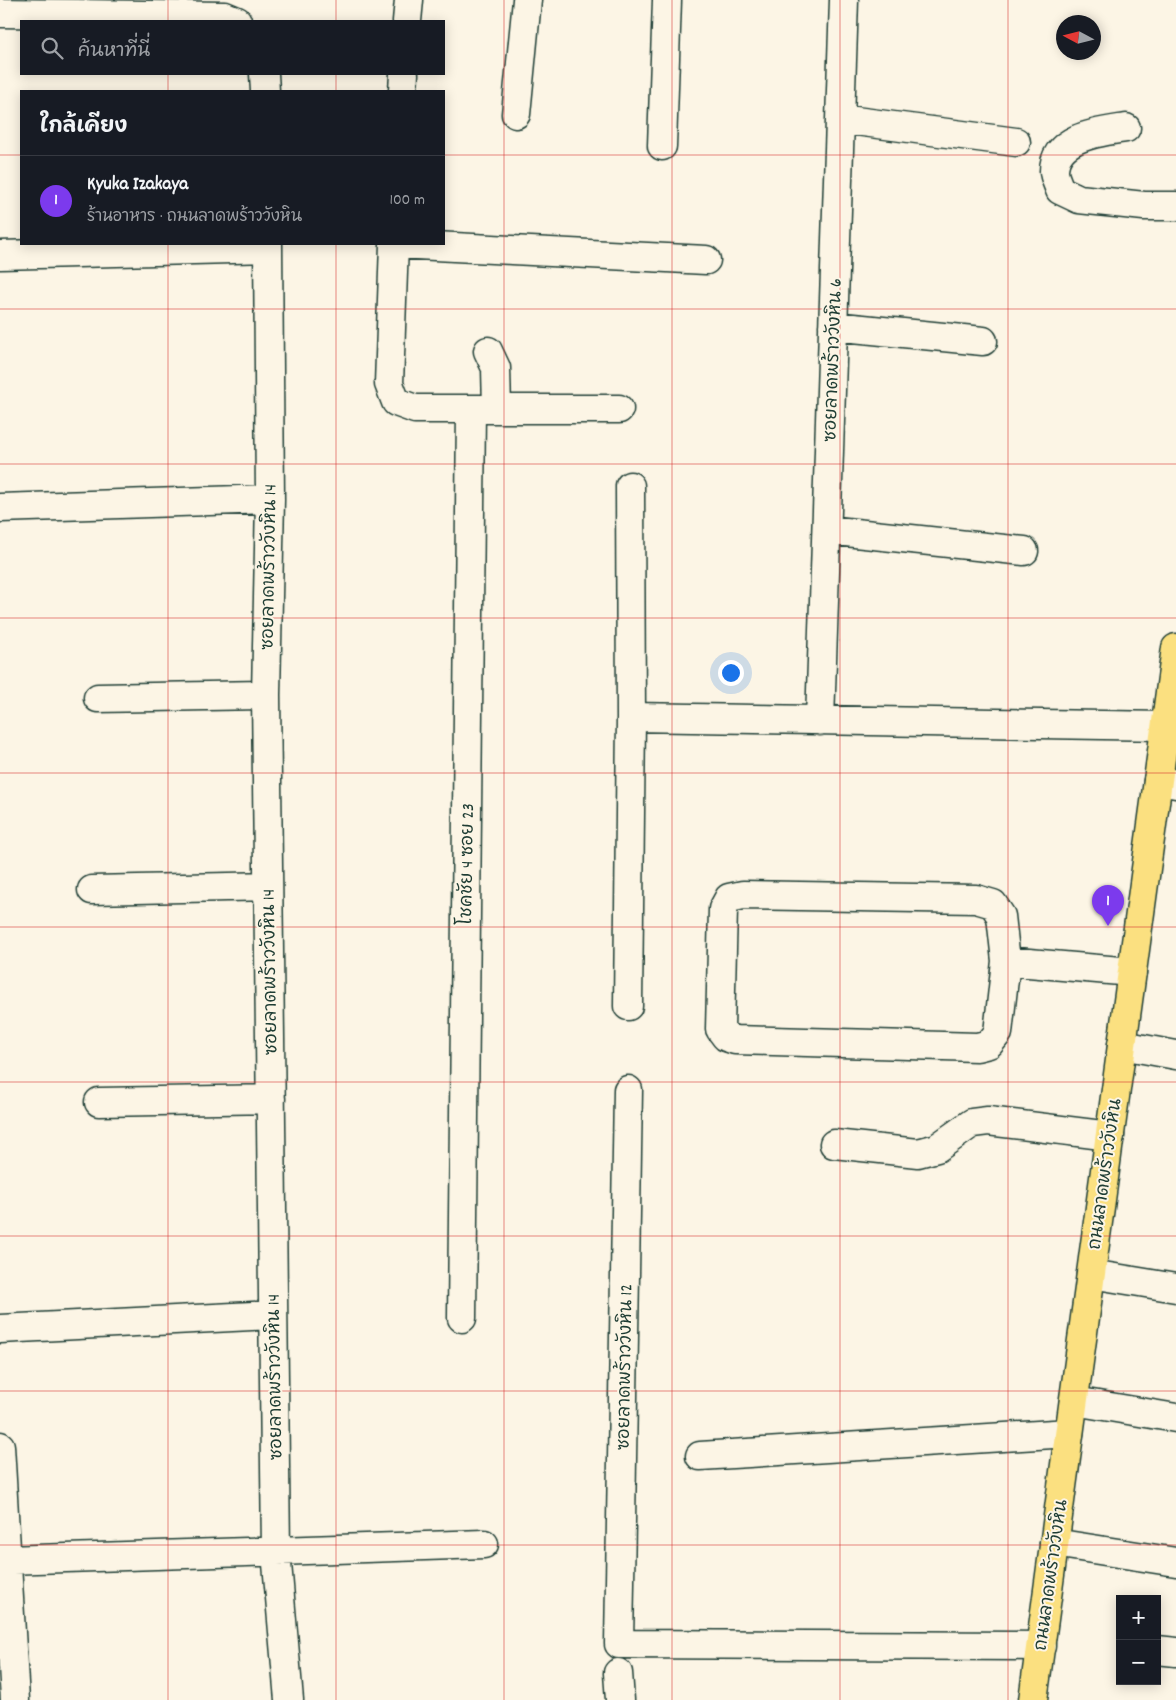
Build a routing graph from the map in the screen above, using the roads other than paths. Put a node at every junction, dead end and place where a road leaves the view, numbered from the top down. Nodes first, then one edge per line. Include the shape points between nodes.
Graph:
1 (409, 0) edge
2 (527, 0) edge
3 (667, 0) edge
4 (844, 0) edge
5 (0, 13) edge
6 (234, 20) edge
7 (407, 20) edge
8 (264, 75) edge
9 (404, 75) edge
10 (265, 90) edge
11 (403, 90) edge
12 (516, 114) dead end
13 (840, 119) junction
14 (1126, 128) dead end
15 (1016, 142) dead end
16 (662, 146) dead end
17 (1176, 206) edge
18 (395, 245) edge
19 (414, 245) edge
20 (268, 246) edge
21 (57, 249) edge
22 (0, 255) edge
23 (706, 260) dead end
24 (833, 326) junction
25 (983, 341) dead end
26 (488, 351) dead end
27 (470, 409) junction
28 (497, 409) junction
29 (619, 409) dead end
30 (630, 486) dead end
31 (270, 499) junction
32 (0, 508) edge
33 (827, 530) junction
34 (1024, 551) dead end
35 (1176, 648) edge
36 (266, 695) junction
37 (98, 698) dead end
38 (631, 717) junction
39 (820, 721) junction
40 (1166, 726) junction
41 (1167, 782) edge
42 (268, 886) junction
43 (92, 890) dead end
44 (1006, 961) junction
45 (1132, 972) junction
46 (628, 1006) dead end
47 (1122, 1045) junction
48 (1176, 1055) edge
49 (628, 1090) dead end
50 (271, 1099) junction
51 (98, 1102) dead end
52 (1110, 1136) junction
53 (834, 1144) dead end
54 (1091, 1274) junction
55 (1176, 1288) edge
56 (273, 1315) junction
57 (462, 1318) dead end
58 (0, 1329) edge
59 (1074, 1401) junction
60 (1176, 1418) edge
61 (1069, 1433) junction
62 (0, 1446) edge
63 (700, 1456) dead end
64 (1054, 1543) junction
65 (484, 1544) dead end
66 (276, 1552) junction
67 (6, 1560) junction
68 (1176, 1562) edge
69 (1041, 1646) junction
70 (1161, 1650) edge
71 (1176, 1652) edge
72 (618, 1673) dead end
73 (15, 1700) edge
74 (289, 1700) edge
75 (620, 1700) edge
76 (1033, 1700) edge

1 - 7 street
2 - 12 street
3 - 16 street
4 - 13 street, ซอยลาดพร้าววังหิน 6
5 - 6 street via 225,16
8 - 10 street
9 - 11 street
13 - 15 street
13 - 24 street, ซอยลาดพร้าววังหิน 6
14 - 17 street via 1090,134 1068,144 1056,159 1054,172 1060,190 1079,199
18 - 27 street via 389,384 396,402 415,409
19 - 23 street
20 - 21 street
20 - 31 street, ซอยลาดพร้าววังหิน 14
21 - 22 street
24 - 25 street
24 - 33 street, ซอยลาดพร้าววังหิน 6
26 - 28 street via 496,368
27 - 28 street
27 - 57 street, โชคชัย 4 ซอย 23
28 - 29 street
30 - 38 street
31 - 32 street
31 - 36 street, ซอยลาดพร้าววังหิน 14
33 - 34 street
33 - 39 street, ซอยลาดพร้าววังหิน 6
35 - 40 main road, ถนนลาดพร้าววังหิน
36 - 37 street
36 - 42 street, ซอยลาดพร้าววังหิน 14
38 - 39 street
38 - 46 street
39 - 40 street
40 - 41 main road, ถนนลาดพร้าววังหิน
41 - 45 main road, ถนนลาดพร้าววังหิน
42 - 43 street
42 - 50 street, ซอยลาดพร้าววังหิน 14
44 - 44 street via 1001,916 994,904 976,900 743,895 730,898 723,910 720,1029 726,1037 735,1040 977,1047 989,1044 998,1032
44 - 45 street
45 - 47 main road, ถนนลาดพร้าววังหิน
47 - 48 street
47 - 52 main road, ถนนลาดพร้าววังหิน
49 - 69 street, ซอยลาดพร้าววังหิน 12 via 619,1644
50 - 51 street
50 - 56 street, ซอยลาดพร้าววังหิน 14
52 - 53 street via 988,1121 972,1123 937,1148 918,1152
52 - 54 main road, ถนนลาดพร้าววังหิน
54 - 55 street
54 - 59 main road, ถนนลาดพร้าววังหิน
56 - 58 street
56 - 66 street, ซอยลาดพร้าววังหิน 14
59 - 60 street
59 - 61 main road, ถนนลาดพร้าววังหิน
61 - 63 street
61 - 64 main road, ถนนลาดพร้าววังหิน
62 - 67 street
64 - 68 street
64 - 69 main road, ถนนลาดพร้าววังหิน
65 - 66 street
66 - 67 street
66 - 74 street, ซอยลาดพร้าววังหิน 14
67 - 73 street
69 - 76 main road, ถนนลาดพร้าววังหิน
70 - 71 street
72 - 75 street

